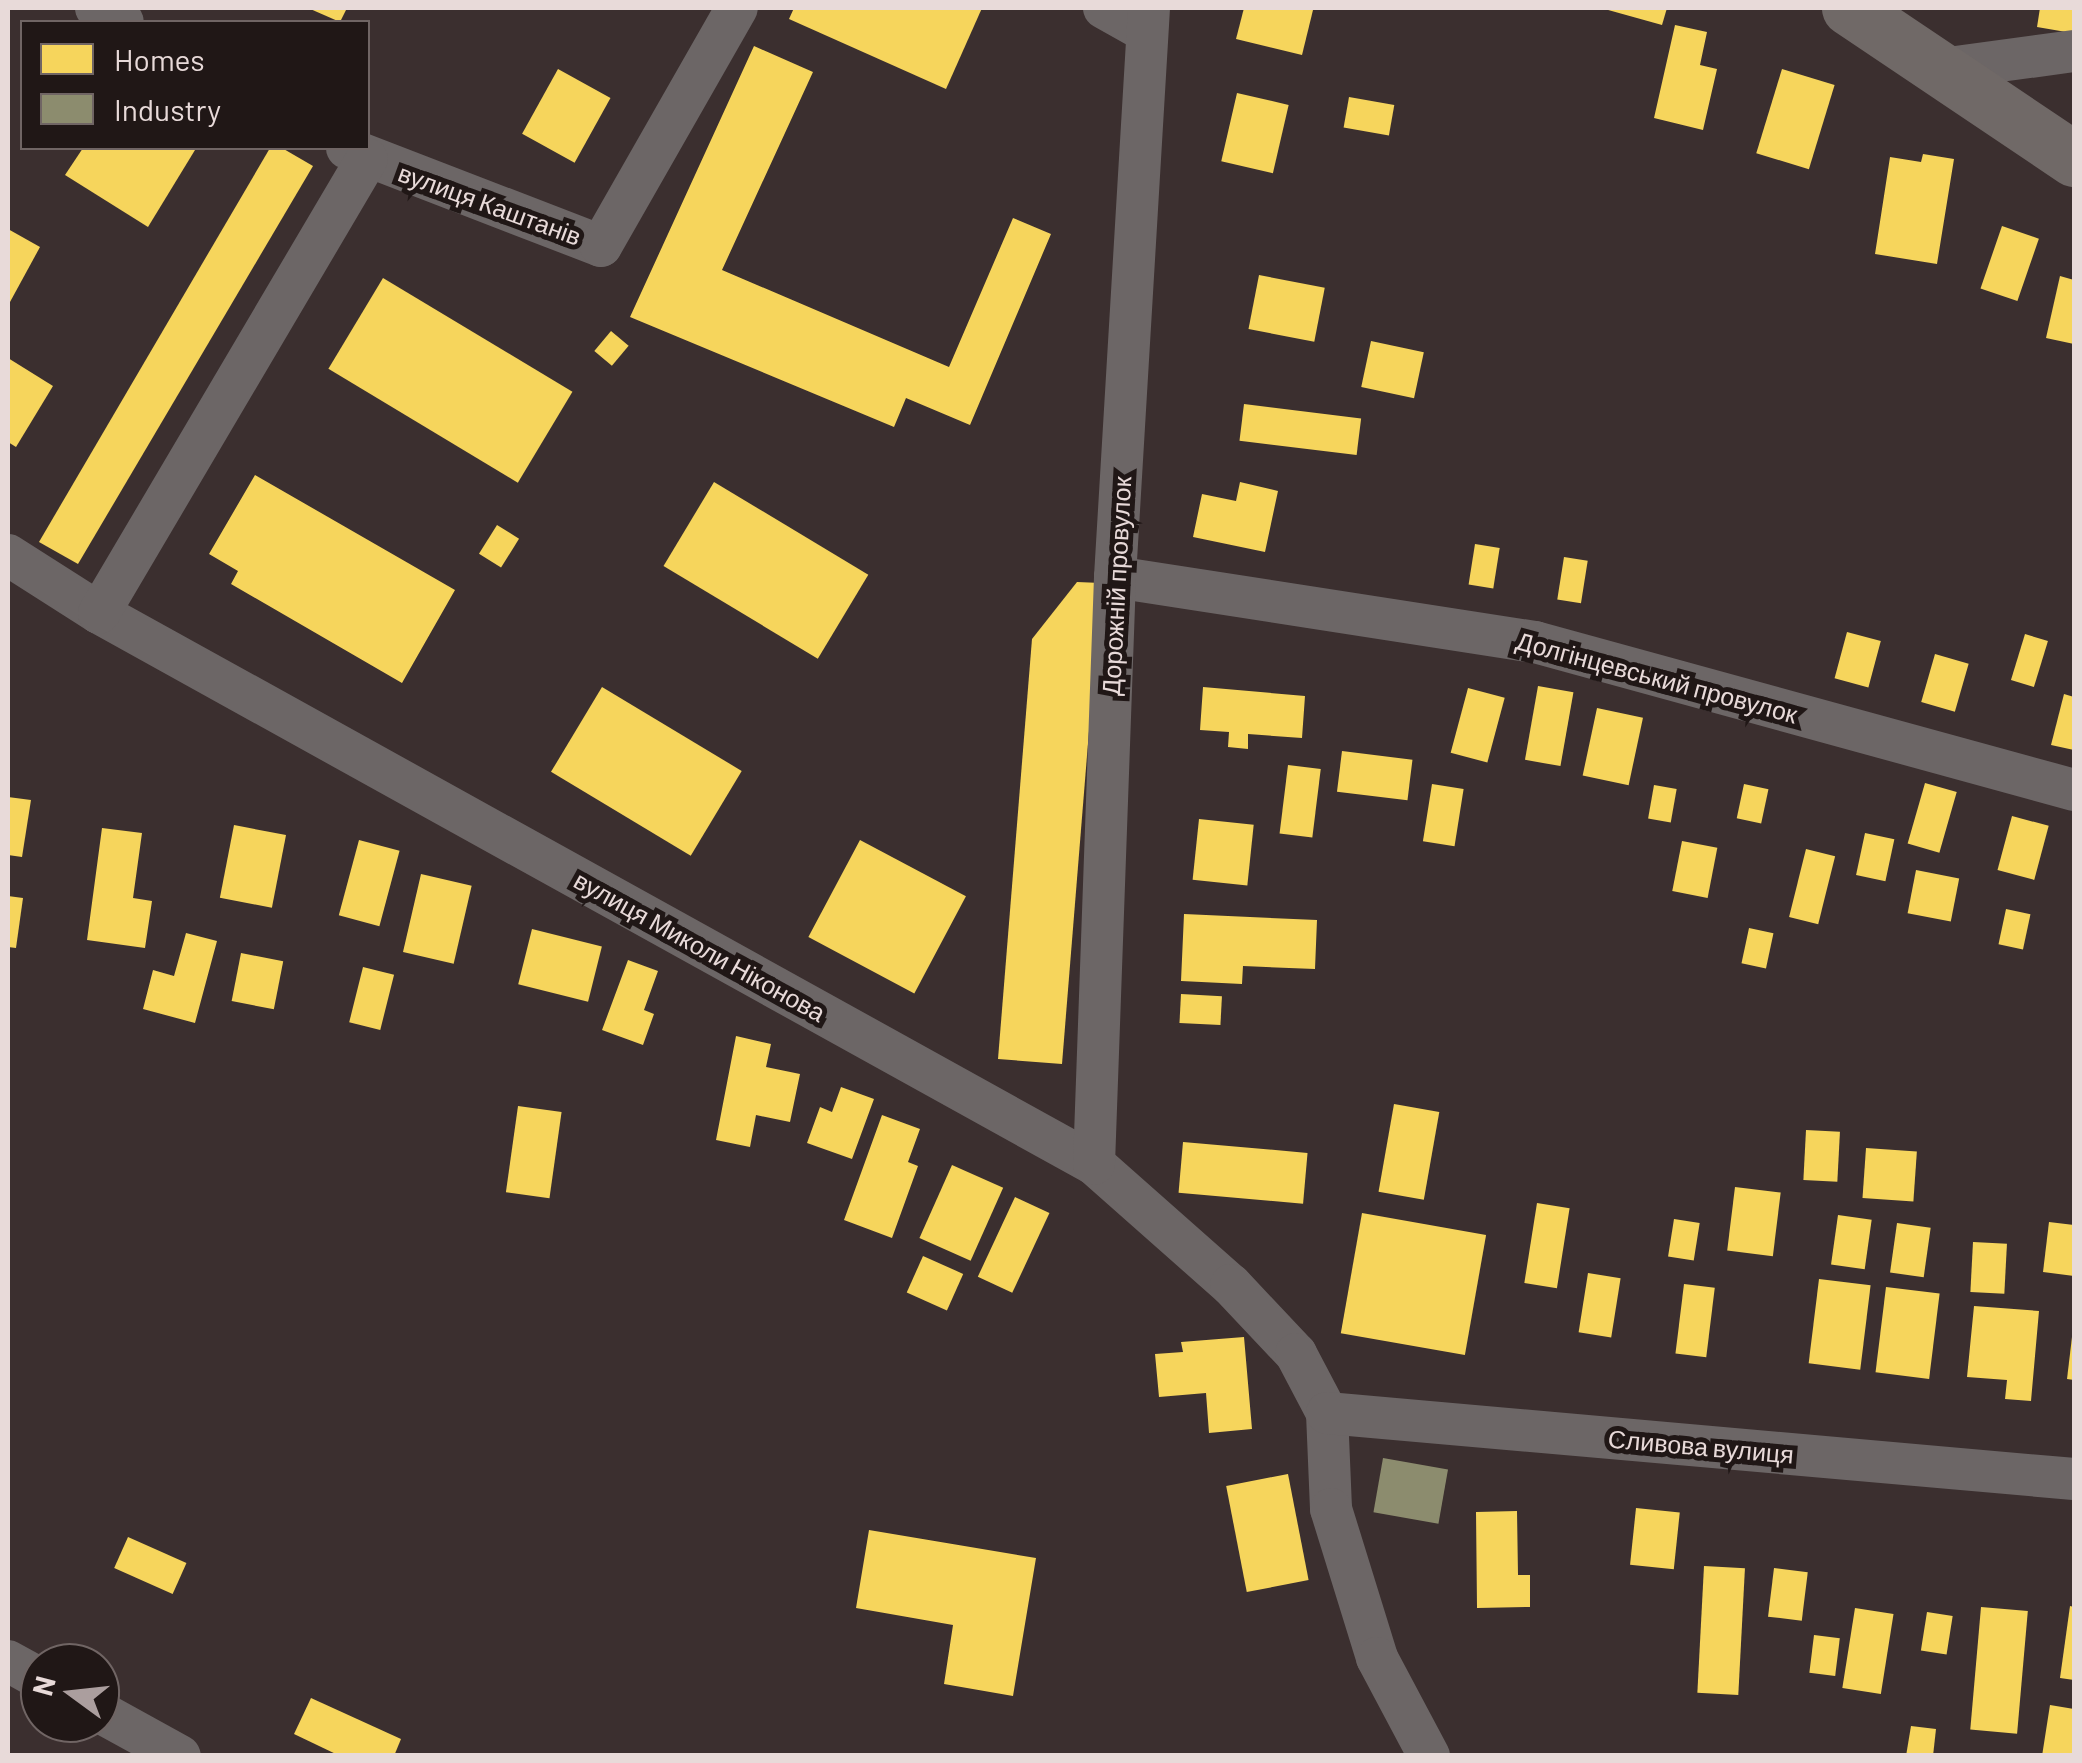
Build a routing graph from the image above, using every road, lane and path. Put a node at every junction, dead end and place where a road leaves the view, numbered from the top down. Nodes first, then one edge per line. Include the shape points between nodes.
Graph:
1 (96, 8) edge
2 (737, 8) edge
3 (1104, 8) edge
4 (1849, 8) edge
5 (119, 20) edge
6 (1148, 20) edge
7 (2074, 51) edge
8 (1941, 69) junction
9 (357, 153) edge
10 (2074, 159) edge
11 (8, 556) edge
12 (1115, 578) junction
13 (99, 612) junction
14 (2074, 790) edge
15 (1094, 1164) junction
16 (1327, 1413) junction
17 (2074, 1479) edge
18 (120, 1723) edge
19 (179, 1755) edge
20 (1430, 1756) edge

1 - 5 street
2 - 9 street, вулиця Каштанів via 601,246
3 - 6 street
4 - 8 street
6 - 12 street, Дорожній провулок
7 - 8 street
8 - 10 street
9 - 13 street
11 - 13 street, вулиця Миколи Ніконова
12 - 14 street, Долгінцевський провулок via 1534,642
12 - 15 street, Дорожній провулок
13 - 15 street, вулиця Миколи Ніконова
15 - 16 street, вулиця Миколи Ніконова via 1232,1285 1296,1354
16 - 17 street, Сливова вулиця
16 - 20 street via 1331,1509 1377,1658
18 - 19 street

